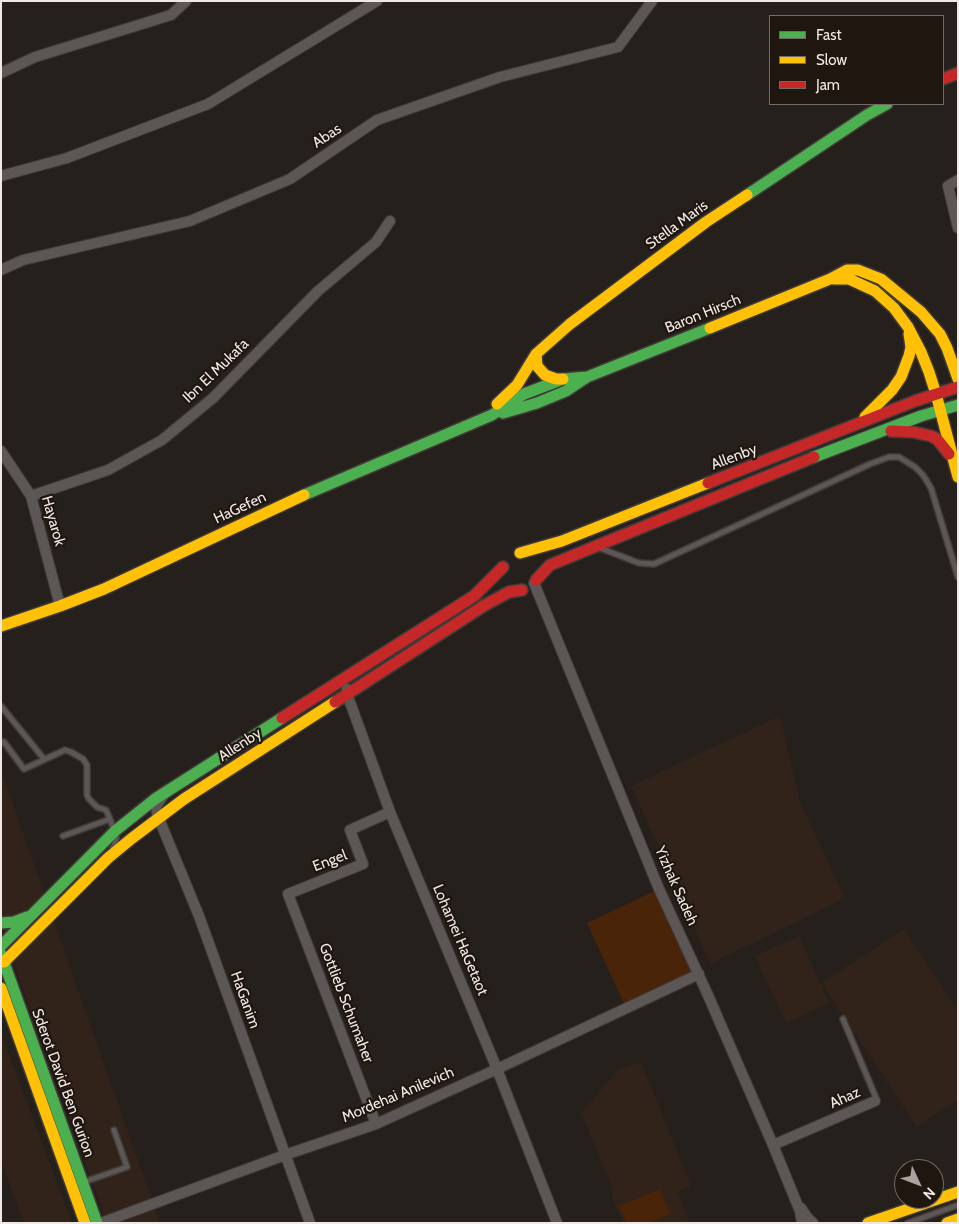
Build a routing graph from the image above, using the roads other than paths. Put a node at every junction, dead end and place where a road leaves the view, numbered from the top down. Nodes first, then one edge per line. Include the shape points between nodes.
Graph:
1 (186, 1) edge
2 (377, 1) edge
3 (652, 1) edge
4 (1, 72) edge
5 (958, 73) edge
6 (944, 79) edge
7 (885, 105) edge
8 (1, 176) edge
9 (958, 180) edge
10 (390, 221) dead end
11 (958, 228) edge
12 (1, 270) edge
13 (830, 279) junction
14 (908, 327) junction
15 (940, 334) junction
16 (958, 348) edge
17 (534, 358) junction
18 (587, 376) junction
19 (563, 379) junction
20 (958, 379) edge
21 (958, 387) edge
22 (534, 390) junction
23 (936, 394) junction
24 (538, 403) junction
25 (958, 405) edge
26 (939, 410) junction
27 (492, 415) junction
28 (472, 424) junction
29 (855, 425) junction
30 (870, 435) junction
31 (1, 451) edge
32 (954, 461) junction
33 (958, 477) edge
34 (31, 496) junction
35 (592, 547) junction
36 (520, 553) junction
37 (504, 577) junction
38 (958, 577) edge
39 (535, 582) junction
40 (522, 590) junction
41 (60, 606) junction
42 (1, 626) edge
43 (359, 669) junction
44 (347, 694) junction
45 (1, 706) edge
46 (1, 743) edge
47 (44, 759) junction
48 (166, 791) junction
49 (390, 812) junction
50 (158, 817) junction
51 (110, 818) junction
52 (115, 831) junction
53 (63, 836) dead end
54 (108, 858) junction
55 (288, 894) joint
56 (30, 915) junction
57 (1, 923) edge
58 (1, 946) edge
59 (2, 960) edge
60 (699, 974) junction
61 (1, 988) edge
62 (4, 1003) edge
63 (843, 1019) dead end
64 (497, 1068) junction
65 (875, 1101) joint
66 (376, 1124) junction
67 (114, 1130) dead end
68 (773, 1145) junction
69 (285, 1155) junction
70 (83, 1182) junction
71 (958, 1192) edge
72 (795, 1199) junction
73 (958, 1205) edge
74 (958, 1219) edge
75 (85, 1223) edge
76 (99, 1223) edge
77 (310, 1223) edge
78 (557, 1223) edge
79 (802, 1223) edge
80 (813, 1223) edge
81 (868, 1223) edge
82 (908, 1223) edge
83 (947, 1223) edge

1 - 4 street via 171,16 34,57
2 - 8 street via 208,104 67,158
3 - 12 street, Abas via 618,47 500,77 377,120 290,179 190,221 23,260
5 - 6 street
7 - 17 street, Stella Maris via 706,222 570,324
9 - 11 street via 948,186
10 - 34 street, Ibn El Mukafa via 376,242 318,291 213,398 162,440 108,470
13 - 14 street, Baron Hirsch via 849,279 875,291 894,308
13 - 15 street, Baron Hirsch via 847,270 858,270 881,279 921,312
13 - 18 street, Baron Hirsch
14 - 23 street, Baron Hirsch
14 - 29 street via 911,347 900,377 879,404
15 - 16 street
15 - 20 street, Baron Hirsch
17 - 19 street via 545,375
17 - 22 street via 530,374
17 - 28 street, Stella Maris via 516,385
18 - 19 street, Baron Hirsch
18 - 24 street, Baron Hirsch
19 - 22 street, Baron Hirsch
21 - 23 street, Allenby
22 - 24 street
22 - 27 street, HaGefen
23 - 26 street, Baron Hirsch
23 - 29 street, Allenby
24 - 27 street, HaGefen
25 - 26 street, Allenby
26 - 30 street, Allenby
26 - 32 street, Baron Hirsch
27 - 28 street, HaGefen
28 - 41 street, HaGefen via 280,506 104,589
29 - 36 street, Allenby via 562,540
30 - 32 street via 890,431 922,433 937,439
30 - 35 street, Allenby
31 - 34 street, Hayarok
32 - 33 street, Baron Hirsch
34 - 41 street, Hayarok
35 - 38 lane via 639,563 654,564 870,464 899,457 915,467 931,488
35 - 39 street, Allenby via 550,565
36 - 37 street, Allenby via 505,562
36 - 39 street via 536,563
37 - 40 street via 514,589
37 - 43 street, Allenby
39 - 40 street, Allenby
39 - 60 street, Yizhak Sadeh via 656,880
40 - 44 street, Allenby via 509,592 486,605
41 - 42 street, HaGefen
43 - 44 street via 349,683
43 - 48 street, Allenby
44 - 49 street, Lohamei HaGetaot
44 - 50 street, Allenby
45 - 47 lane
46 - 47 lane via 4,742 24,769
47 - 51 lane via 64,750 83,759 87,765 87,795 97,807 106,810
48 - 50 street via 156,806
48 - 52 street, Allenby
49 - 55 street, Engel via 350,830 363,864
49 - 64 street, Lohamei HaGetaot
50 - 54 street, Allenby
50 - 69 street, HaGanim via 199,916
51 - 52 lane
51 - 53 lane
52 - 54 lane via 115,845
52 - 56 street, Allenby
54 - 59 street, Allenby
55 - 66 street, Gottlieb Schumaher
56 - 57 street
56 - 58 street, Allenby
59 - 70 street, Sderot David Ben Gurion
60 - 64 street, Mordehai Anilevich
60 - 68 street, Yizhak Sadeh
61 - 62 street, Sderot David Ben Gurion
62 - 75 street, Sderot David Ben Gurion
63 - 65 lane, Ahaz
64 - 66 street, Mordehai Anilevich
64 - 78 street, Lohamei HaGetaot
65 - 68 street, Ahaz
66 - 69 street, Mordehai Anilevich
67 - 70 lane via 127,1167
68 - 72 street, Yizhak Sadeh
69 - 76 street, Mordehai Anilevich
69 - 77 street, HaGanim
70 - 76 street, Sderot David Ben Gurion
71 - 81 street
72 - 79 street, Yizhak Sadeh
72 - 80 street, Yizhak Sadeh
73 - 82 lane
74 - 83 street

